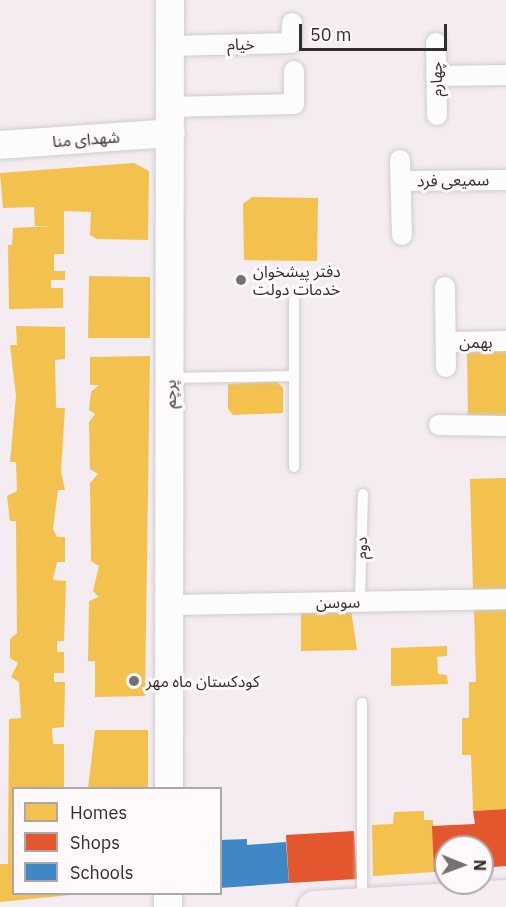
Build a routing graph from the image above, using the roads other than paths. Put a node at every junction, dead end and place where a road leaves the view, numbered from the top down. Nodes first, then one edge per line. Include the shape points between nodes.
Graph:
1 (170, 0) edge
2 (292, 23) dead end
3 (436, 43) dead end
4 (170, 46) junction
5 (294, 71) dead end
6 (506, 75) edge
7 (436, 76) junction
8 (437, 116) dead end
9 (171, 120) junction
10 (0, 145) edge
11 (400, 160) dead end
12 (506, 180) edge
13 (401, 181) junction
14 (402, 235) dead end
15 (445, 287) dead end
16 (294, 300) dead end
17 (506, 341) edge
18 (446, 342) junction
19 (446, 367) dead end
20 (294, 376) junction
21 (170, 378) junction
22 (439, 425) dead end
23 (506, 426) edge
24 (294, 467) dead end
25 (363, 494) dead end
26 (506, 599) edge
27 (360, 601) junction
28 (169, 605) junction
29 (362, 703) dead end
30 (169, 787) edge
31 (506, 896) edge
32 (362, 904) junction
33 (314, 907) edge

1 - 4 street, پرچم
2 - 4 street, خیام via 291,43
3 - 7 street, چهارم
4 - 9 street, پرچم
5 - 9 street via 294,104
6 - 7 street
7 - 8 street, چهارم
9 - 10 street, شهدای منا
9 - 21 street, پرچم
11 - 13 street
12 - 13 street, سمیعی فرد
13 - 14 street
15 - 18 street
16 - 20 lane
17 - 18 street, بهمن
18 - 19 street
20 - 21 lane
20 - 24 lane
21 - 28 street, پرچم
22 - 23 street
25 - 27 lane, دوم
26 - 27 street, سوسن
27 - 28 street, سوسن
28 - 30 street, پرچم
29 - 32 lane
31 - 32 main road
32 - 33 main road

